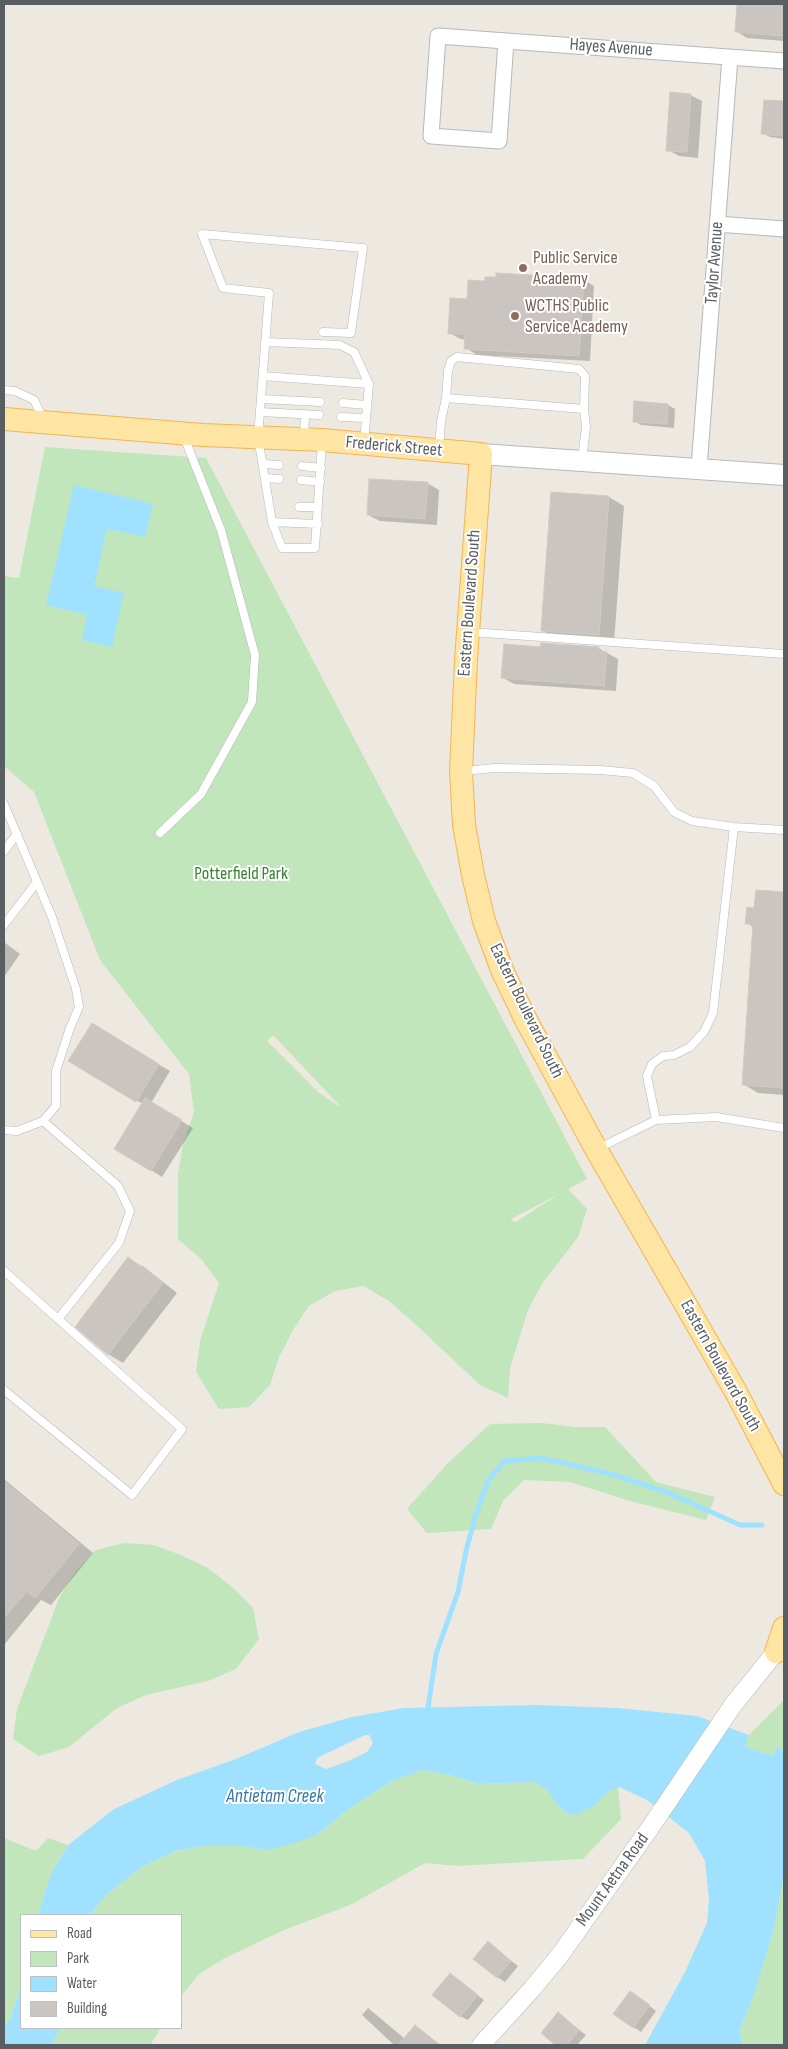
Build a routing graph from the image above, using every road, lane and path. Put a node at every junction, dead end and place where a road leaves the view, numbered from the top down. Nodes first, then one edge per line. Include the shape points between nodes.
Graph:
1 (506, 41) junction
2 (730, 57) junction
3 (784, 61) edge
4 (717, 224) junction
5 (784, 229) edge
6 (323, 332) dead end
7 (265, 342) junction
8 (263, 376) junction
9 (369, 384) junction
10 (4, 390) edge
11 (262, 398) junction
12 (446, 398) junction
13 (320, 402) dead end
14 (343, 403) dead end
15 (367, 405) junction
16 (584, 409) junction
17 (260, 412) junction
18 (305, 415) junction
19 (319, 415) dead end
20 (341, 416) dead end
21 (366, 418) junction
22 (4, 419) edge
23 (44, 422) junction
24 (182, 433) junction
25 (258, 437) junction
26 (313, 440) junction
27 (364, 444) junction
28 (439, 451) junction
29 (481, 454) junction
30 (582, 461) junction
31 (264, 464) junction
32 (279, 465) dead end
33 (302, 466) dead end
34 (321, 468) junction
35 (699, 468) junction
36 (784, 475) edge
37 (265, 478) junction
38 (279, 479) dead end
39 (301, 480) dead end
40 (320, 482) junction
41 (299, 507) dead end
42 (318, 508) junction
43 (272, 522) junction
44 (318, 524) junction
45 (468, 632) junction
46 (784, 654) edge
47 (462, 771) junction
48 (4, 804) edge
49 (734, 827) junction
50 (784, 830) edge
51 (160, 833) dead end
52 (17, 834) junction
53 (4, 851) edge
54 (37, 882) junction
55 (4, 925) edge
56 (656, 1120) junction
57 (43, 1121) junction
58 (784, 1128) edge
59 (4, 1130) edge
60 (596, 1149) junction
61 (4, 1271) edge
62 (58, 1319) junction
63 (4, 1390) edge
64 (784, 1484) edge
65 (784, 1628) edge
66 (780, 1647) edge
67 (481, 2045) edge

1 - 1 street, Hayes Avenue via 499,141 431,136 438,36
1 - 2 street, Hayes Avenue
2 - 3 street, Hayes Avenue
2 - 4 street, Taylor Avenue
4 - 5 street
4 - 35 street, Taylor Avenue
6 - 7 lane via 352,332 363,248 202,234 223,288 269,293
7 - 8 lane
7 - 9 lane via 340,344 354,352
8 - 9 lane
8 - 11 lane
9 - 15 lane
10 - 23 lane via 34,400
11 - 13 lane
11 - 17 lane
12 - 16 lane
12 - 16 lane via 448,371 451,361 457,357 579,369 585,376
12 - 28 lane
14 - 15 lane
15 - 21 lane
16 - 30 lane via 586,427
17 - 18 lane
17 - 25 lane
18 - 19 lane
18 - 26 lane
20 - 21 lane
21 - 27 lane
22 - 23 main road, Frederick Street
23 - 24 main road, Frederick Street
24 - 25 main road, Frederick Street
24 - 51 lane via 221,530 255,655 252,702 201,794
25 - 26 main road, Frederick Street
25 - 31 lane
26 - 27 main road, Frederick Street
26 - 34 lane
27 - 28 main road, Frederick Street
28 - 29 main road, Frederick Street
29 - 30 main road, Frederick Street
29 - 45 main road, Eastern Boulevard South
30 - 35 main road, Frederick Street
31 - 32 lane
31 - 37 lane
33 - 34 lane
34 - 40 lane
35 - 36 main road, Frederick Street
37 - 38 lane
37 - 43 lane via 273,507
39 - 40 lane
40 - 42 lane
41 - 42 lane
42 - 44 lane
43 - 44 lane
43 - 44 lane via 282,548 314,548
45 - 46 lane
45 - 47 main road, Eastern Boulevard South
47 - 49 lane via 495,768 633,773 654,786 674,812 692,821
47 - 60 main road, Eastern Boulevard South via 464,825 484,921 502,970
48 - 52 lane
49 - 50 lane
49 - 56 lane via 713,1013 704,1032 690,1047 658,1058 652,1064 647,1076
52 - 53 lane
52 - 54 lane
54 - 55 lane
54 - 57 lane via 76,989 79,1008 56,1071 56,1106
56 - 58 lane via 716,1117
56 - 60 lane
57 - 59 lane via 17,1131
57 - 62 lane via 118,1186 130,1212 119,1243
60 - 64 main road, Eastern Boulevard South via 736,1392
61 - 62 lane
62 - 63 lane via 182,1429 132,1495
65 - 66 main road
66 - 67 street, Mount Aetna Road via 734,1705 560,1954

